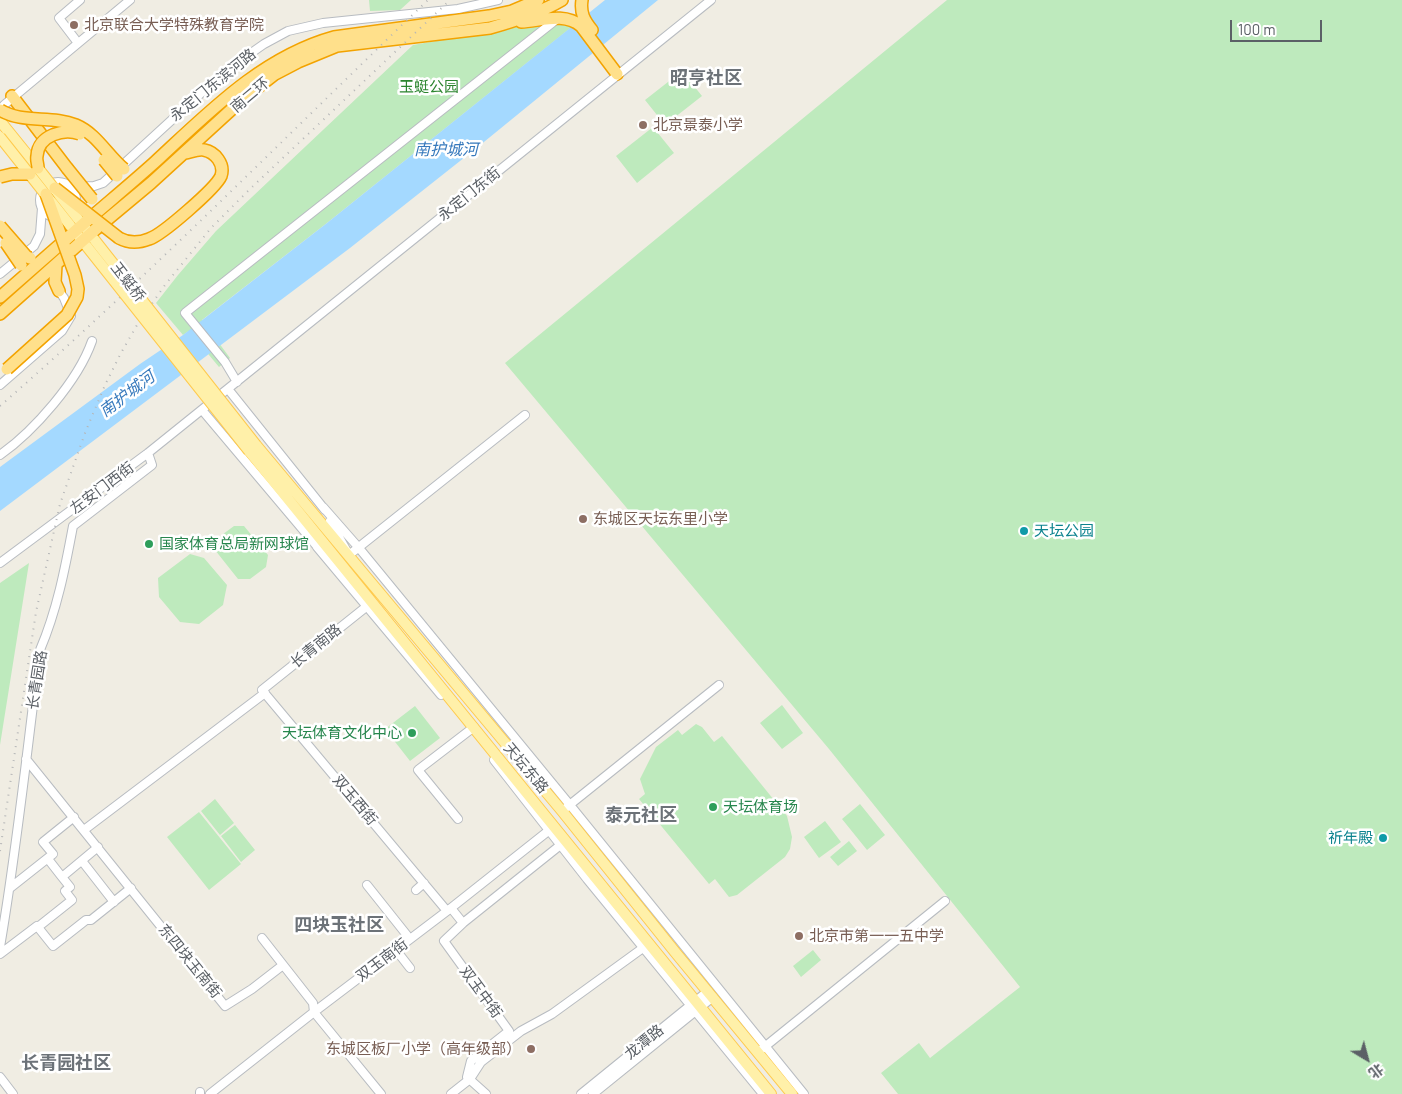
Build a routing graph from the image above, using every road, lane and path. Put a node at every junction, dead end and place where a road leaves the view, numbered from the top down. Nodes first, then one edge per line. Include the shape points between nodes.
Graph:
1 (80, 0) edge
2 (130, 0) edge
3 (498, 0) edge
4 (518, 0) edge
5 (538, 0) edge
6 (562, 0) edge
7 (695, 0) edge
8 (711, 0) edge
9 (582, 4) edge
10 (701, 8) junction
11 (563, 18) junction
12 (460, 20) junction
13 (510, 23) junction
14 (78, 43) junction
15 (608, 56) junction
16 (620, 72) junction
17 (3, 104) edge
18 (0, 121) edge
19 (0, 127) edge
20 (0, 137) edge
21 (183, 154) junction
22 (152, 165) junction
23 (34, 171) junction
24 (120, 173) junction
25 (0, 177) edge
26 (72, 187) junction
27 (47, 188) junction
28 (92, 198) junction
29 (109, 202) junction
30 (42, 208) junction
31 (69, 216) junction
32 (93, 216) junction
33 (0, 226) edge
34 (0, 236) edge
35 (68, 246) junction
36 (45, 259) junction
37 (26, 262) junction
38 (56, 264) junction
39 (0, 274) edge
40 (19, 281) junction
41 (34, 285) junction
42 (59, 291) junction
43 (0, 297) edge
44 (0, 314) edge
45 (92, 341) dead end
46 (4, 371) edge
47 (237, 382) junction
48 (0, 385) edge
49 (228, 389) junction
50 (214, 400) junction
51 (244, 409) junction
52 (202, 410) junction
53 (525, 415) dead end
54 (218, 430) junction
55 (252, 448) junction
56 (148, 453) junction
57 (0, 456) edge
58 (323, 507) junction
59 (317, 547) junction
60 (358, 548) junction
61 (349, 555) junction
62 (0, 563) edge
63 (346, 571) junction
64 (369, 604) junction
65 (719, 685) dead end
66 (263, 691) junction
67 (472, 728) junction
68 (26, 759) junction
69 (566, 808) junction
70 (74, 818) junction
71 (458, 819) dead end
72 (551, 828) junction
73 (84, 830) junction
74 (563, 843) junction
75 (98, 847) junction
76 (48, 859) junction
77 (82, 861) junction
78 (62, 876) junction
79 (424, 883) junction
80 (367, 885) dead end
81 (10, 888) junction
82 (131, 888) junction
83 (416, 890) dead end
84 (945, 901) dead end
85 (114, 902) junction
86 (449, 910) junction
87 (463, 923) junction
88 (38, 927) junction
89 (262, 938) dead end
90 (410, 939) junction
91 (646, 946) junction
92 (0, 947) edge
93 (396, 950) junction
94 (0, 954) edge
95 (283, 965) junction
96 (410, 968) dead end
97 (710, 994) junction
98 (695, 1006) junction
99 (314, 1012) junction
100 (762, 1049) junction
101 (0, 1077) edge
102 (470, 1079) junction
103 (12, 1094) edge
104 (210, 1094) edge
105 (381, 1094) edge
106 (451, 1094) edge
107 (486, 1094) edge
108 (581, 1094) edge
109 (593, 1094) edge
110 (763, 1094) edge
111 (771, 1094) edge
112 (792, 1094) edge
113 (804, 1094) edge

1 - 14 street via 59,18
2 - 14 street
3 - 26 street, 永定门东滨河路 via 458,9 322,23 288,31 224,72 103,183
4 - 12 highway
5 - 12 highway, 南二环 via 512,11
6 - 13 highway, 南二环
7 - 10 street
8 - 10 street, 永定门东街
9 - 15 highway via 583,16
10 - 16 street, 永定门东街
11 - 13 highway
11 - 15 highway via 575,20
11 - 47 street via 185,313
12 - 22 highway, 南二环 via 334,37 293,52 233,92
13 - 21 highway, 南二环 via 337,46 319,53 275,74
14 - 17 street
15 - 16 highway
16 - 47 street, 永定门东街
17 - 24 highway, bridge via 20,117 74,124 93,136
17 - 28 highway, bridge
18 - 23 main road, 玉蜓桥
19 - 27 street
20 - 23 main road, 玉蜓桥, bridge
21 - 27 highway, bridge via 197,150 210,152 222,166 220,178 157,235 138,242 119,238
21 - 35 highway, 南二环, bridge via 97,228
22 - 24 highway
22 - 29 highway, 南二环
23 - 24 highway, bridge via 36,156 43,142 54,134 69,130 79,133
23 - 25 highway, bridge
23 - 27 main road, 玉蜓桥, bridge
24 - 29 highway via 117,191
26 - 27 street via 62,182
26 - 31 street via 76,200
27 - 30 street via 40,203
27 - 46 highway, bridge via 75,274 77,297 71,310
27 - 55 main road, 玉蜓桥, bridge via 103,268
28 - 29 highway via 100,205
28 - 32 highway via 97,208
29 - 32 highway, 南二环
30 - 31 street via 54,217
30 - 39 street via 40,234 34,246
31 - 50 street
32 - 35 highway, 南二环, bridge
33 - 37 highway, bridge via 27,257
34 - 37 highway, bridge
35 - 36 highway, 南二环
35 - 38 highway, 南二环
36 - 37 highway
36 - 40 highway, 南二环
37 - 40 highway
38 - 41 highway, 南二环
38 - 42 highway via 55,282
40 - 43 highway, 南二环
41 - 42 highway via 50,286
41 - 44 highway, 南二环
42 - 48 street via 71,316 66,325
45 - 57 street via 82,364 48,410
47 - 49 street, 永定门东街
49 - 50 street, 永定门东街
49 - 51 street
50 - 52 street, 左安门西街
51 - 54 street
51 - 58 street
52 - 54 street
52 - 56 street, 左安门西街
53 - 60 street
54 - 59 street
55 - 61 main road, 天坛东路
55 - 63 main road, 天坛东路
56 - 62 street, 左安门西街
56 - 68 street, 长青园路 via 152,465 73,526 61,588 40,650
58 - 60 street
58 - 61 street
59 - 63 street
59 - 64 street
60 - 61 street
60 - 69 street
61 - 69 main road, 天坛东路
63 - 64 main road, 天坛东路
64 - 66 street, 长青南路
64 - 67 main road, 天坛东路
65 - 69 street
66 - 73 street, 长青南路
66 - 79 street, 双玉西街
67 - 71 street via 418,770
67 - 72 main road, 天坛东路
68 - 70 street, 东四块玉南街
68 - 81 street, 长青园路
69 - 97 main road, 天坛东路
69 - 100 street
70 - 73 street, 东四块玉南街
70 - 76 street via 43,842 53,854
72 - 74 main road, 天坛东路
72 - 86 street, 双玉南街
73 - 75 street, 东四块玉南街
74 - 87 street
74 - 91 main road, 天坛东路
75 - 77 street
75 - 82 street, 东四块玉南街
76 - 78 street
76 - 81 street
77 - 78 street
77 - 85 street
78 - 88 street via 70,887 65,891 72,900
79 - 83 street
79 - 86 street, 双玉西街
80 - 90 street
81 - 92 street, 长青园路
82 - 85 street
82 - 95 street, 东四块玉南街 via 226,1006
84 - 100 street
85 - 88 street via 53,946
86 - 87 street
86 - 90 street, 双玉南街
87 - 102 street, 双玉中街 via 444,941 509,1031 471,1061
88 - 94 street
89 - 95 street
90 - 93 street, 双玉南街
91 - 98 main road, 天坛东路
91 - 102 street via 552,1014 521,1031 481,1062
93 - 96 street
93 - 99 street, 双玉南街
95 - 99 street via 313,1004
97 - 98 street, 龙潭路
97 - 100 main road, 天坛东路
98 - 108 street, 龙潭路
98 - 109 street, 龙潭路
98 - 110 street
98 - 111 main road, 天坛东路
99 - 104 street, 双玉南街
99 - 105 street
100 - 112 main road, 天坛东路
100 - 113 street
101 - 103 street
102 - 106 street
102 - 107 street

